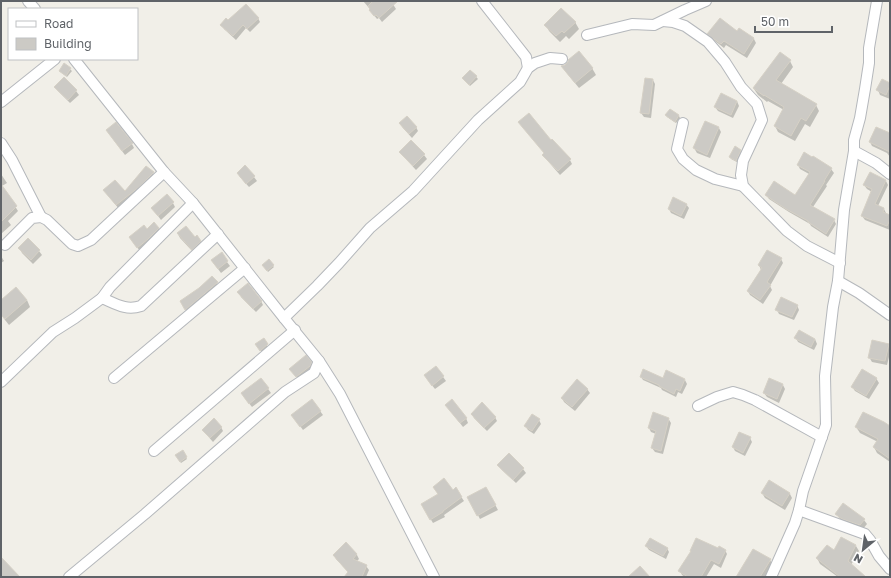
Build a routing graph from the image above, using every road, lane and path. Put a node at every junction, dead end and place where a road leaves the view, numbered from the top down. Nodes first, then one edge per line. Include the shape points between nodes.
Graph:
1 (482, 1) edge
2 (706, 1) edge
3 (877, 1) edge
4 (663, 21) junction
5 (587, 35) dead end
6 (562, 59) dead end
7 (53, 60) edge
8 (75, 60) edge
9 (528, 68) junction
10 (1, 102) edge
11 (683, 123) dead end
12 (1, 143) edge
13 (854, 151) junction
14 (164, 172) junction
15 (890, 174) edge
16 (743, 186) junction
17 (193, 203) junction
18 (41, 217) junction
19 (218, 234) junction
20 (5, 245) dead end
21 (840, 263) junction
22 (245, 268) junction
23 (838, 281) junction
24 (102, 298) junction
25 (890, 315) edge
26 (284, 318) junction
27 (295, 330) junction
28 (319, 361) junction
29 (314, 373) junction
30 (329, 376) junction
31 (114, 378) dead end
32 (1, 382) edge
33 (698, 406) dead end
34 (822, 437) junction
35 (154, 451) dead end
36 (799, 510) junction
37 (890, 569) edge
38 (69, 577) edge
39 (434, 577) edge
40 (771, 577) edge

1 - 9 street via 526,57
2 - 4 street
3 - 13 street
4 - 5 street via 654,25 632,24
4 - 16 street via 685,26 708,42 725,62 740,87 757,104 762,120 743,161
6 - 9 street via 550,58
7 - 10 street
8 - 14 street
9 - 26 street via 520,82 478,120 413,191 370,228
11 - 16 street via 677,149 683,159 696,170 715,179
12 - 18 street
13 - 15 street via 876,162
13 - 21 street via 844,210
14 - 17 street
14 - 18 street via 91,240 78,246 72,244
16 - 21 street via 787,231 807,246
17 - 19 street
17 - 24 street
18 - 20 street via 32,218
19 - 22 street
19 - 24 street via 141,306 126,308
21 - 23 street
22 - 26 street
22 - 31 street
23 - 25 street
23 - 34 street via 825,376 826,425
24 - 32 street via 53,332
26 - 27 street
27 - 28 street
27 - 35 street
28 - 29 street
28 - 30 street
29 - 30 street
29 - 38 street via 285,392
30 - 39 street
33 - 34 street via 717,396 733,392 755,400
34 - 36 street
36 - 37 street via 865,534
36 - 40 street

